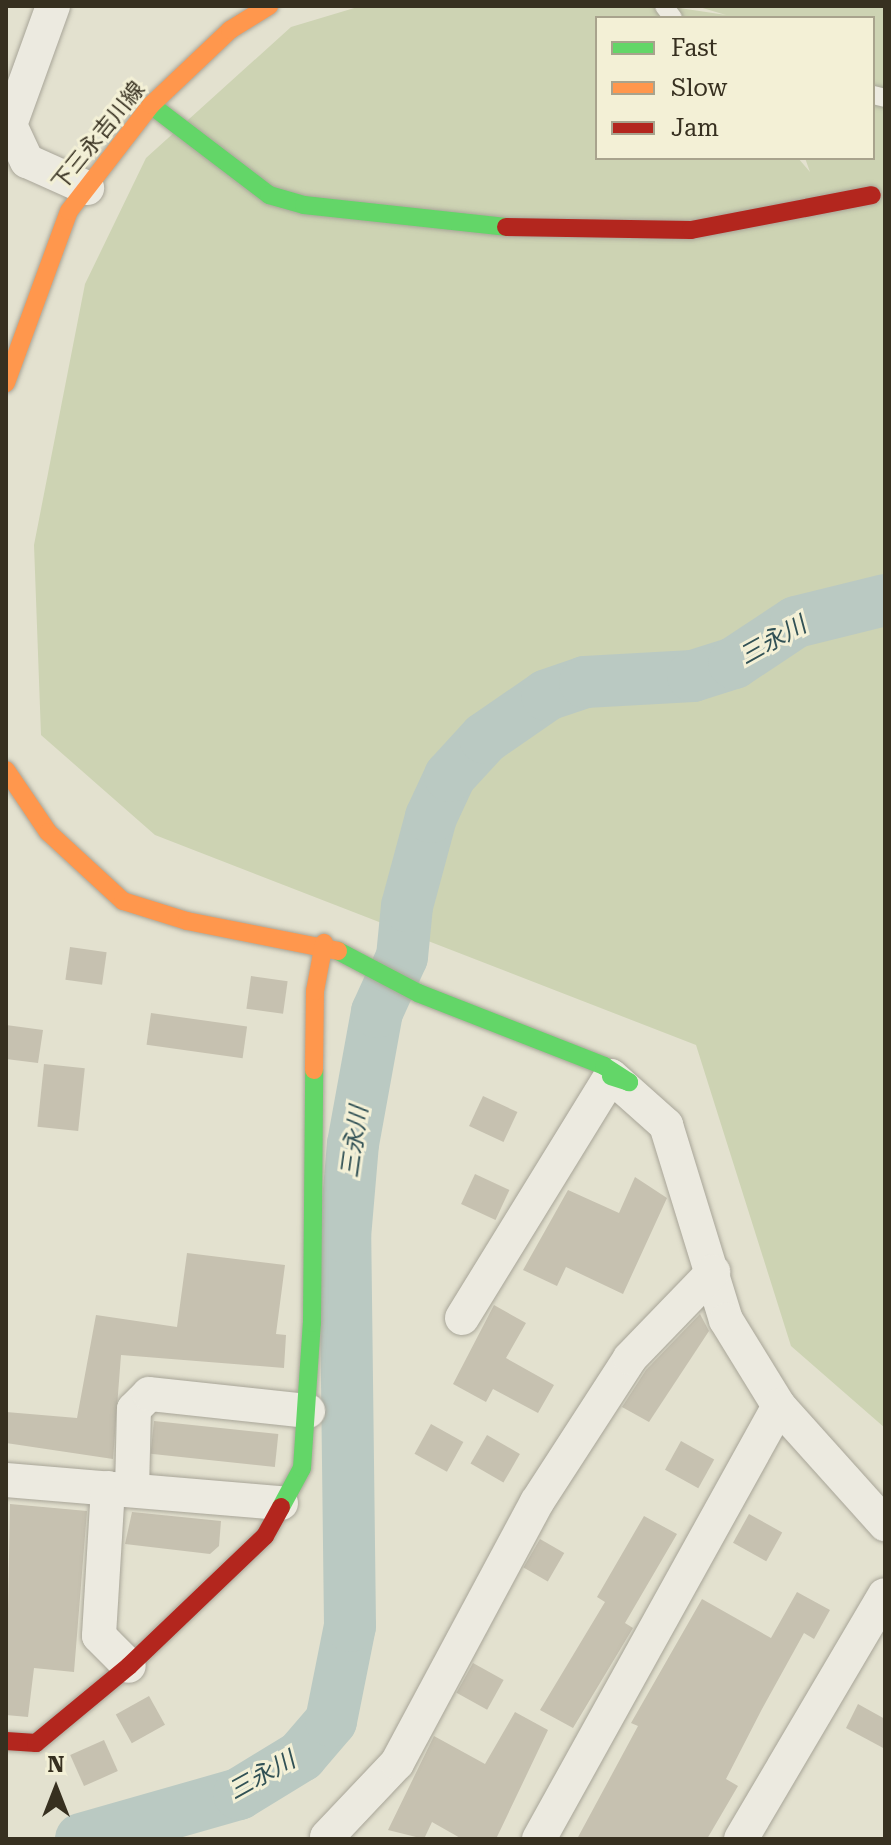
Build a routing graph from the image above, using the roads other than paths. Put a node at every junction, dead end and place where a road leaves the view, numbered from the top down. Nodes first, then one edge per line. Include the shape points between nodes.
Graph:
1 (53, 6) edge
2 (269, 6) edge
3 (151, 105) junction
4 (8, 125) edge
5 (87, 188) junction
6 (878, 192) edge
7 (6, 383) edge
8 (6, 770) edge
9 (324, 943) junction
10 (611, 1076) junction
11 (713, 1272) junction
12 (462, 1318) dead end
13 (779, 1406) junction
14 (308, 1411) junction
15 (6, 1480) edge
16 (120, 1489) junction
17 (281, 1503) junction
18 (885, 1524) edge
19 (885, 1595) edge
20 (129, 1666) junction
21 (6, 1741) edge
22 (332, 1839) edge
23 (539, 1839) edge
24 (741, 1839) edge

1 - 4 street
2 - 3 street, 下三永吉川線 via 230,30
3 - 5 street, 下三永吉川線
3 - 6 street via 269,195 304,205 539,230 691,230 804,213
4 - 5 street via 27,161
5 - 7 street, 下三永吉川線 via 69,211
8 - 9 street via 48,832 123,901 187,921
9 - 10 street via 418,993 604,1066 629,1082
9 - 14 street via 315,1006
10 - 11 street via 666,1125
10 - 12 street
11 - 13 street via 726,1320
11 - 22 street via 630,1358 537,1502 397,1763 327,1837
13 - 18 street
13 - 23 street
14 - 16 street via 149,1394 134,1409
14 - 17 street via 302,1468
15 - 16 street
16 - 17 street
16 - 20 street via 99,1636
17 - 20 street via 265,1536
19 - 24 street
20 - 21 street via 36,1743

